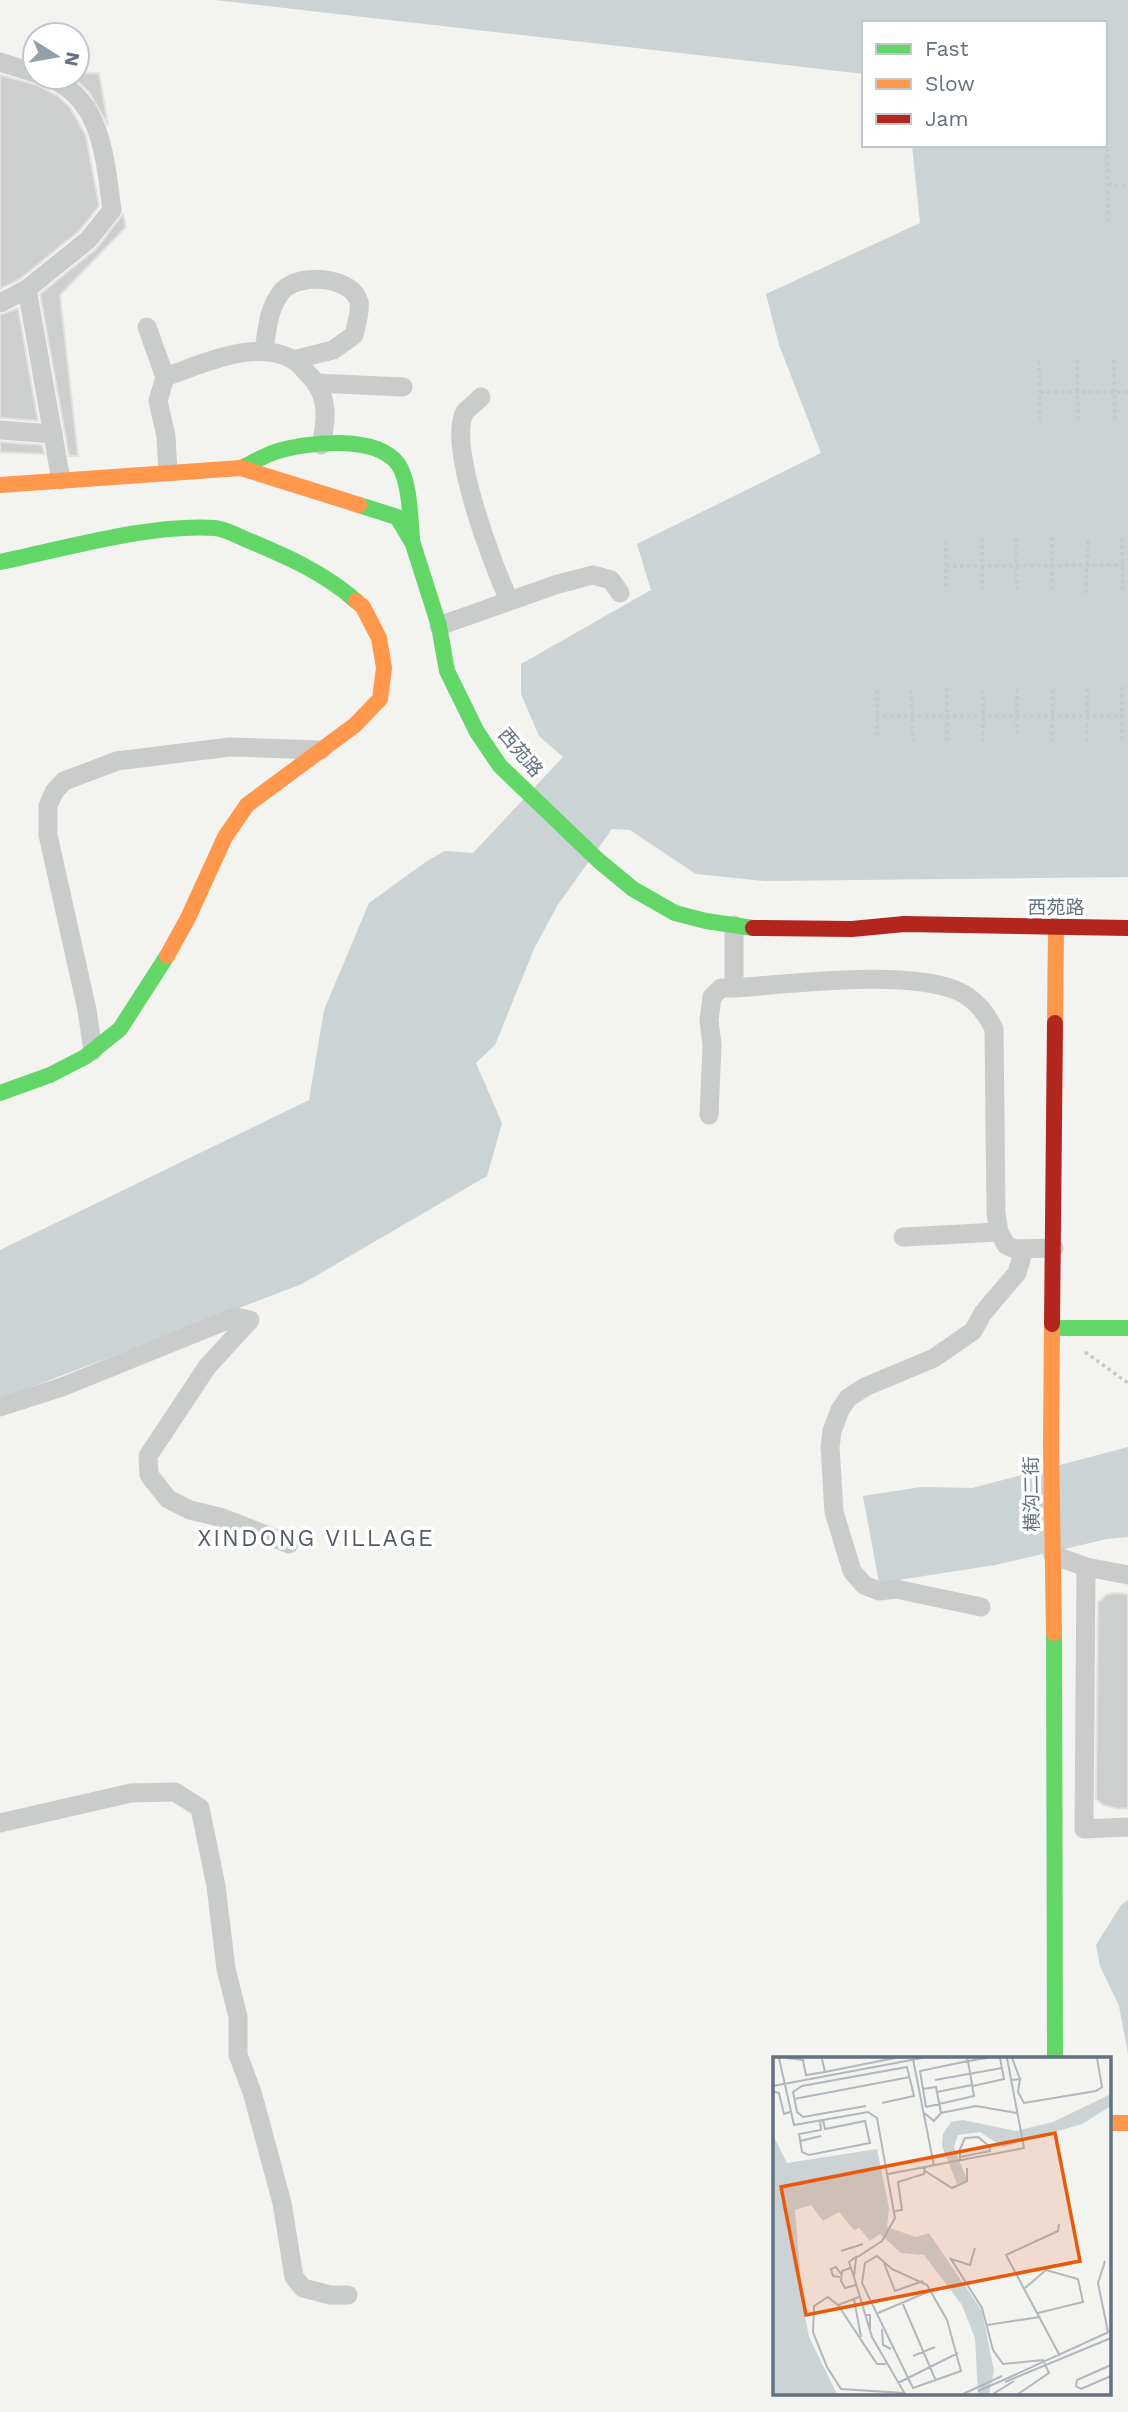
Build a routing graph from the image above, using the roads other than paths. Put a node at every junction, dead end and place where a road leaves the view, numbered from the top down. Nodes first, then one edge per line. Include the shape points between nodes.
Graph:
1 (0, 61) edge
2 (21, 68) edge
3 (70, 91) edge
4 (27, 289) junction
5 (0, 303) edge
6 (147, 327) dead end
7 (264, 351) junction
8 (293, 360) junction
9 (165, 377) junction
10 (316, 383) junction
11 (403, 387) dead end
12 (481, 397) dead end
13 (0, 430) edge
14 (52, 434) junction
15 (321, 445) junction
16 (241, 468) junction
17 (168, 472) junction
18 (61, 480) junction
19 (0, 485) edge
20 (413, 544) junction
21 (0, 562) edge
22 (620, 593) dead end
23 (509, 600) junction
24 (439, 626) junction
25 (321, 750) junction
26 (734, 925) junction
27 (1056, 928) junction
28 (1128, 928) edge
29 (734, 988) junction
30 (93, 1051) junction
31 (0, 1093) edge
32 (709, 1115) dead end
33 (999, 1232) junction
34 (903, 1237) dead end
35 (1054, 1248) junction
36 (1024, 1249) junction
37 (1054, 1328) junction
38 (1128, 1328) edge
39 (0, 1407) edge
40 (289, 1544) dead end
41 (1053, 1555) junction
42 (1086, 1567) junction
43 (1128, 1575) edge
44 (981, 1606) dead end
45 (1054, 1756) junction
46 (1083, 1757) junction
47 (0, 1823) edge
48 (1128, 1827) edge
49 (1055, 2057) edge
50 (348, 2295) dead end

1 - 2 street
3 - 4 street via 87,106 104,153 112,210 88,240
4 - 5 street
4 - 14 street
6 - 9 street
7 - 8 street
7 - 8 street via 271,309 285,288 326,279 351,289 359,303 354,335 333,350
7 - 9 street via 232,355
8 - 10 street
9 - 17 street via 158,401
10 - 11 street
10 - 15 street via 324,396 326,414
12 - 23 street via 465,413 462,428 467,483
13 - 14 street
14 - 18 street
15 - 16 street via 275,452
15 - 20 street via 352,444 381,450 398,465 407,493
16 - 17 street, 西苑路
16 - 20 street, 西苑路 via 397,517
17 - 18 street, 西苑路
18 - 19 street, 西苑路
20 - 24 street, 西苑路
21 - 25 street via 132,535 218,528 253,540 342,588 363,607 379,638 384,668 380,699
22 - 23 street via 611,580 593,575
23 - 24 street
24 - 26 street, 西苑路 via 452,684 500,766 633,889 675,913
25 - 30 street via 247,805 225,836 160,970 120,1029
25 - 30 street via 230,747 117,761 64,781 54,792 48,806 48,835
26 - 27 street, 西苑路
26 - 29 street
27 - 28 street, 西苑路
27 - 35 street, 横沟二街
29 - 32 street via 721,988 712,997
29 - 33 street via 894,980 935,983 974,1001 994,1029
30 - 31 street via 50,1076
33 - 34 street
33 - 36 street via 1006,1245
35 - 36 street
35 - 37 street, 横沟二街
36 - 44 street via 1017,1273 972,1331 934,1358 848,1398 832,1431 830,1447 834,1512 852,1571 864,1585
37 - 38 street
37 - 41 street, 横沟二街
39 - 40 street via 235,1317 250,1320 207,1367 148,1456 149,1475 168,1499 190,1510
41 - 42 street
41 - 45 street, 横沟二街
42 - 43 street
42 - 46 street
45 - 46 street
45 - 49 street, 横沟二街
46 - 48 street via 1084,1829
47 - 50 street via 131,1793 175,1792 200,1808 238,2017 238,2055 282,2203 294,2277 303,2288

